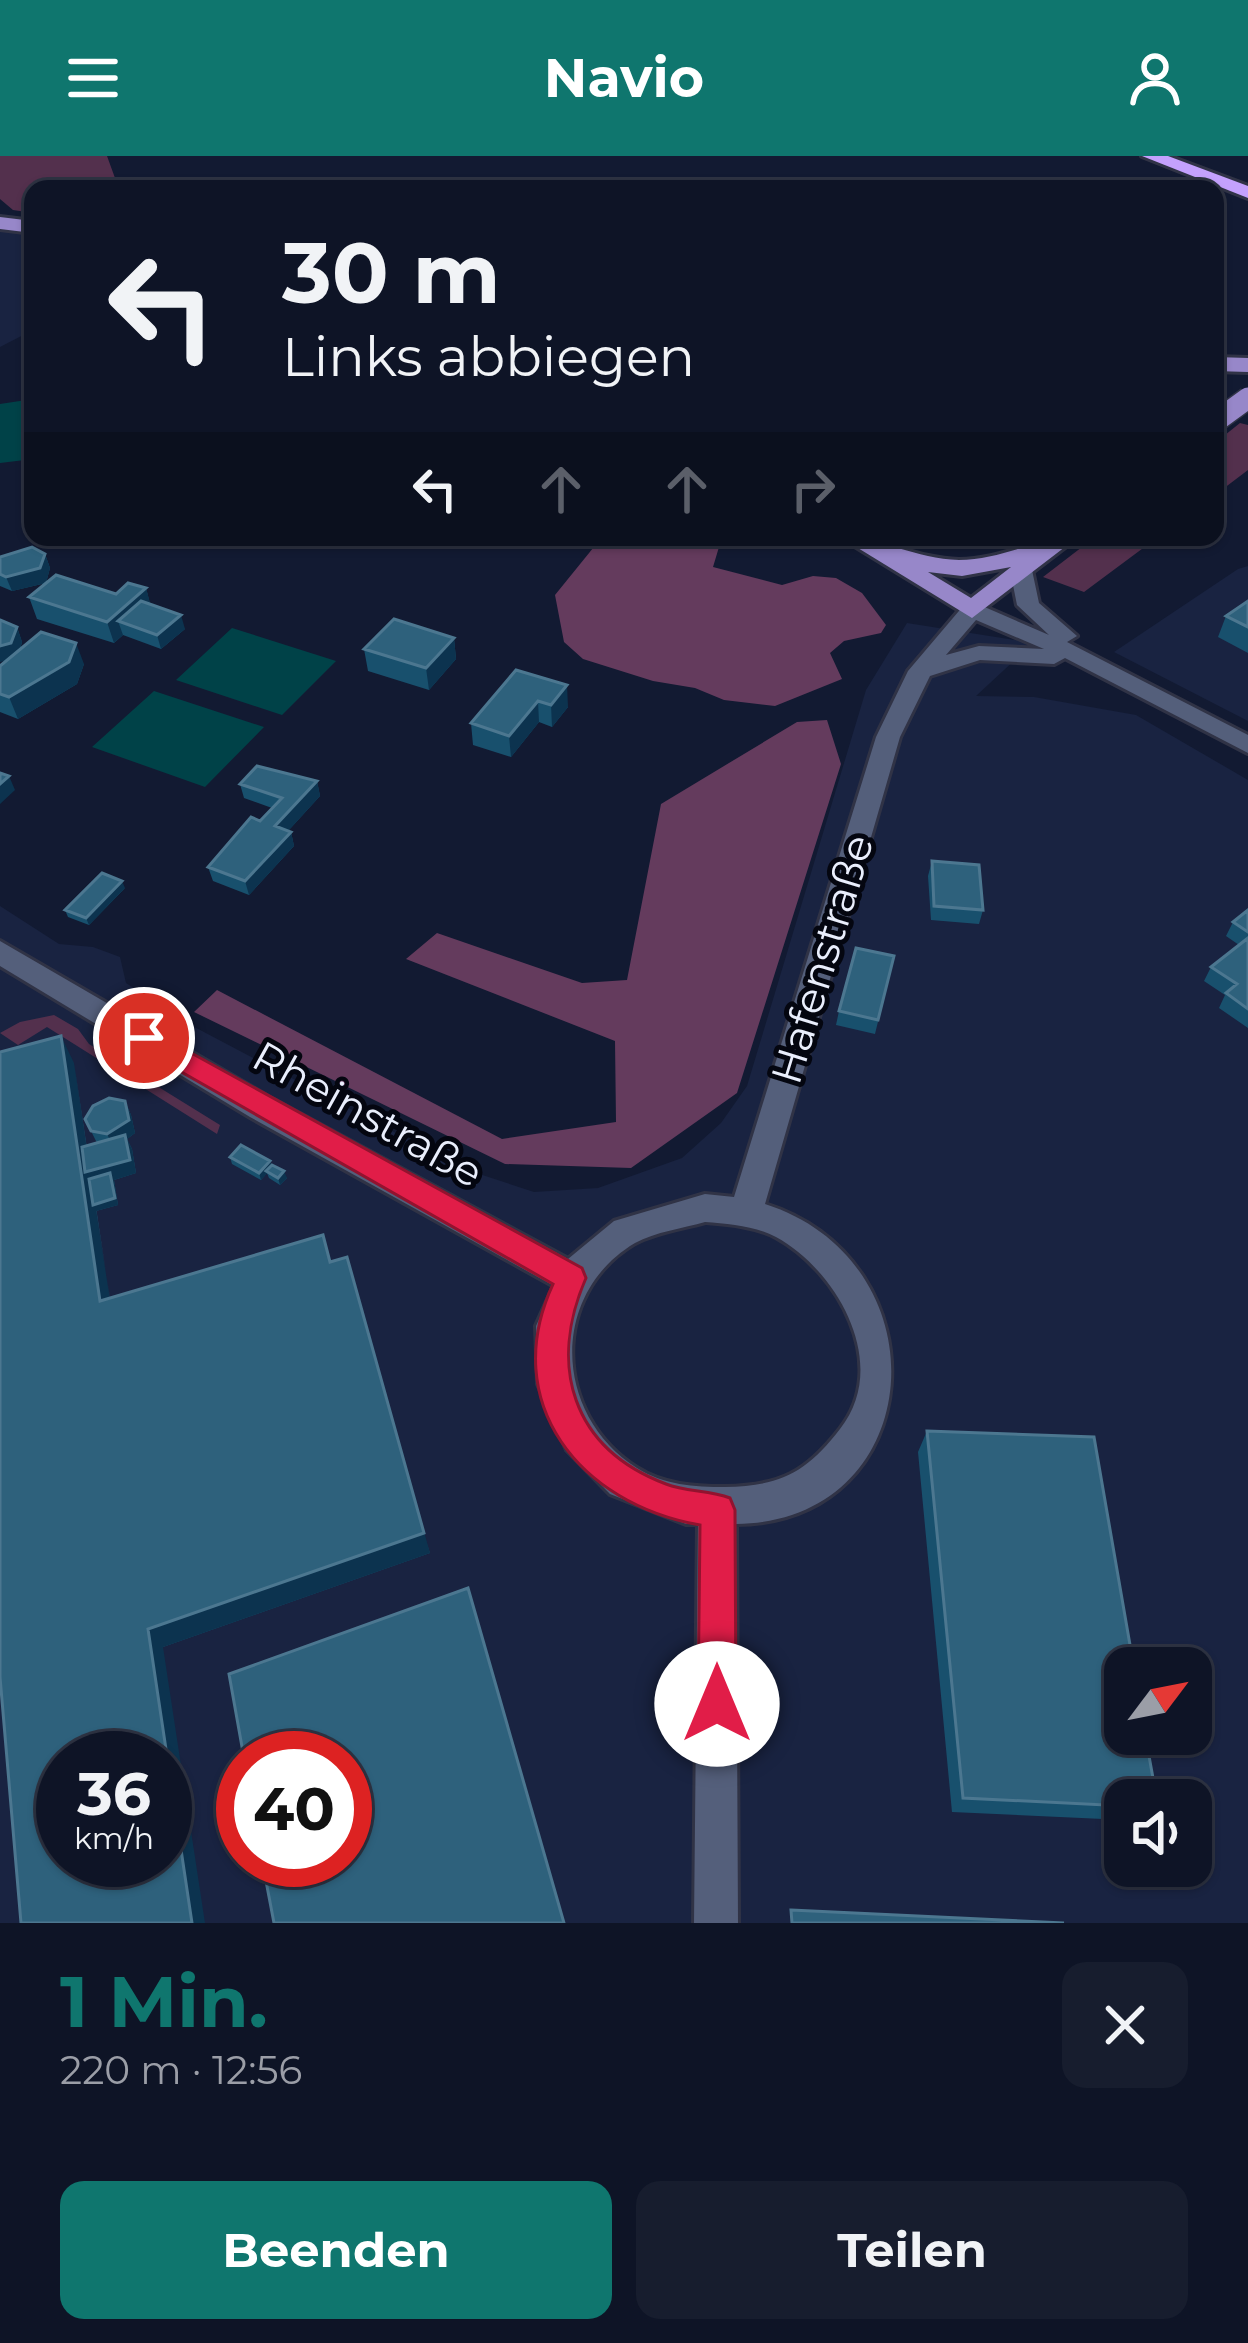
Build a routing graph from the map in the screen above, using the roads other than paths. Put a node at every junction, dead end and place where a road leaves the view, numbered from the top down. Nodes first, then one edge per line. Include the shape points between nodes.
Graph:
1 (1151, 156) edge
2 (1126, 159) dead end
3 (1182, 180) edge
4 (1216, 180) edge
5 (866, 546) edge
6 (1047, 546) edge
7 (1052, 546) edge
8 (886, 559) junction
9 (1021, 570) junction
10 (972, 610) junction
11 (1091, 661) junction
12 (920, 671) junction
13 (1115, 673) junction
14 (1248, 745) edge
15 (0, 952) edge
16 (746, 1212) junction
17 (571, 1278) junction
18 (717, 1510) junction
19 (716, 1923) edge

1 - 4 highway
2 - 3 highway
5 - 8 main road
6 - 8 main road via 962,568
7 - 9 main road
8 - 10 main road
9 - 10 main road
9 - 11 street via 1028,605
10 - 11 street
10 - 12 street, Hafenstraße
11 - 13 street
12 - 13 street via 979,653 1020,652
12 - 16 street, Hafenstraße via 901,708
13 - 14 street
15 - 17 street, Rheinstraße via 261,1108
16 - 17 street via 705,1208 628,1226
16 - 18 street via 826,1252 855,1285 874,1325 879,1369 871,1412 848,1452 813,1484 768,1504
17 - 18 street via 553,1318 549,1361 559,1405 583,1446 620,1480 666,1502
18 - 19 street

